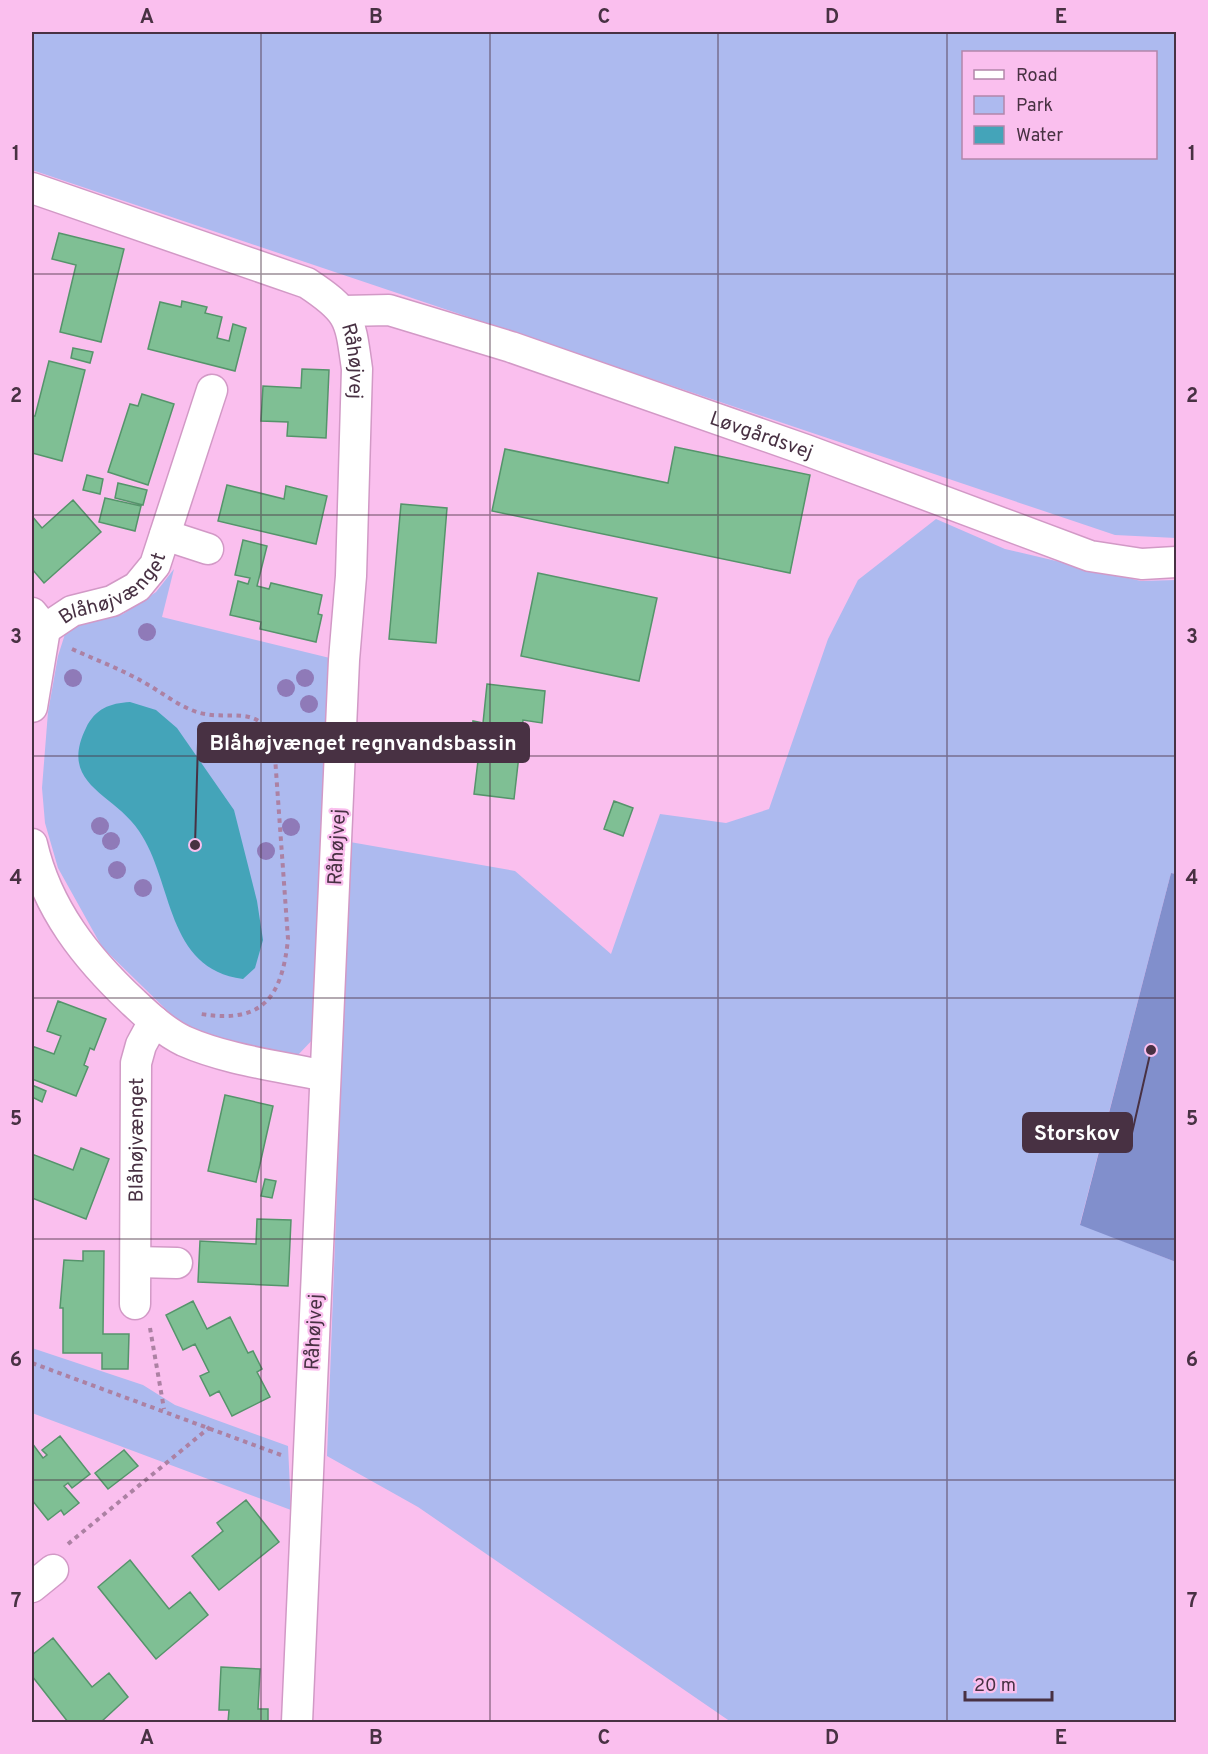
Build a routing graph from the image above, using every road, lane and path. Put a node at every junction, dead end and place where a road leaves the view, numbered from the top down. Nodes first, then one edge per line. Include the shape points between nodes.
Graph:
1 (32, 188) edge
2 (344, 311) junction
3 (212, 390) dead end
4 (165, 535) junction
5 (208, 549) dead end
6 (1176, 562) edge
7 (38, 621) edge
8 (32, 707) edge
9 (32, 844) edge
10 (41, 906) edge
11 (154, 1021) junction
12 (325, 1076) junction
13 (136, 1262) junction
14 (177, 1263) dead end
15 (135, 1304) joint
16 (32, 1363) edge
17 (164, 1410) junction
18 (210, 1426) junction
19 (307, 1465) junction
20 (42, 1579) edge
21 (297, 1722) edge

1 - 2 street, Råhøjvej via 308,283
2 - 6 street, Løvgårdsvej via 389,310 511,347 806,450 1090,556 1142,564
2 - 12 street, Råhøjvej via 357,369 351,576
3 - 4 street, Blåhøjvænget
4 - 5 street, Blåhøjvænget
4 - 7 street, Blåhøjvænget via 155,565 137,587 112,600
7 - 8 street, Blåhøjvænget
7 - 11 path via 60,643 143,682 187,708 203,714 250,716 269,729 274,743 288,939 285,970 260,1007 244,1015 214,1016 170,1008
9 - 10 street
10 - 11 street via 103,974
11 - 12 street via 182,1040 220,1053
11 - 13 street, Blåhøjvænget via 136,1063
12 - 19 street, Råhøjvej
13 - 14 street
13 - 15 street, Blåhøjvænget
15 - 17 path via 147,1310
16 - 17 path
17 - 18 path
18 - 19 path
18 - 20 path via 61,1550
19 - 21 street, Råhøjvej

